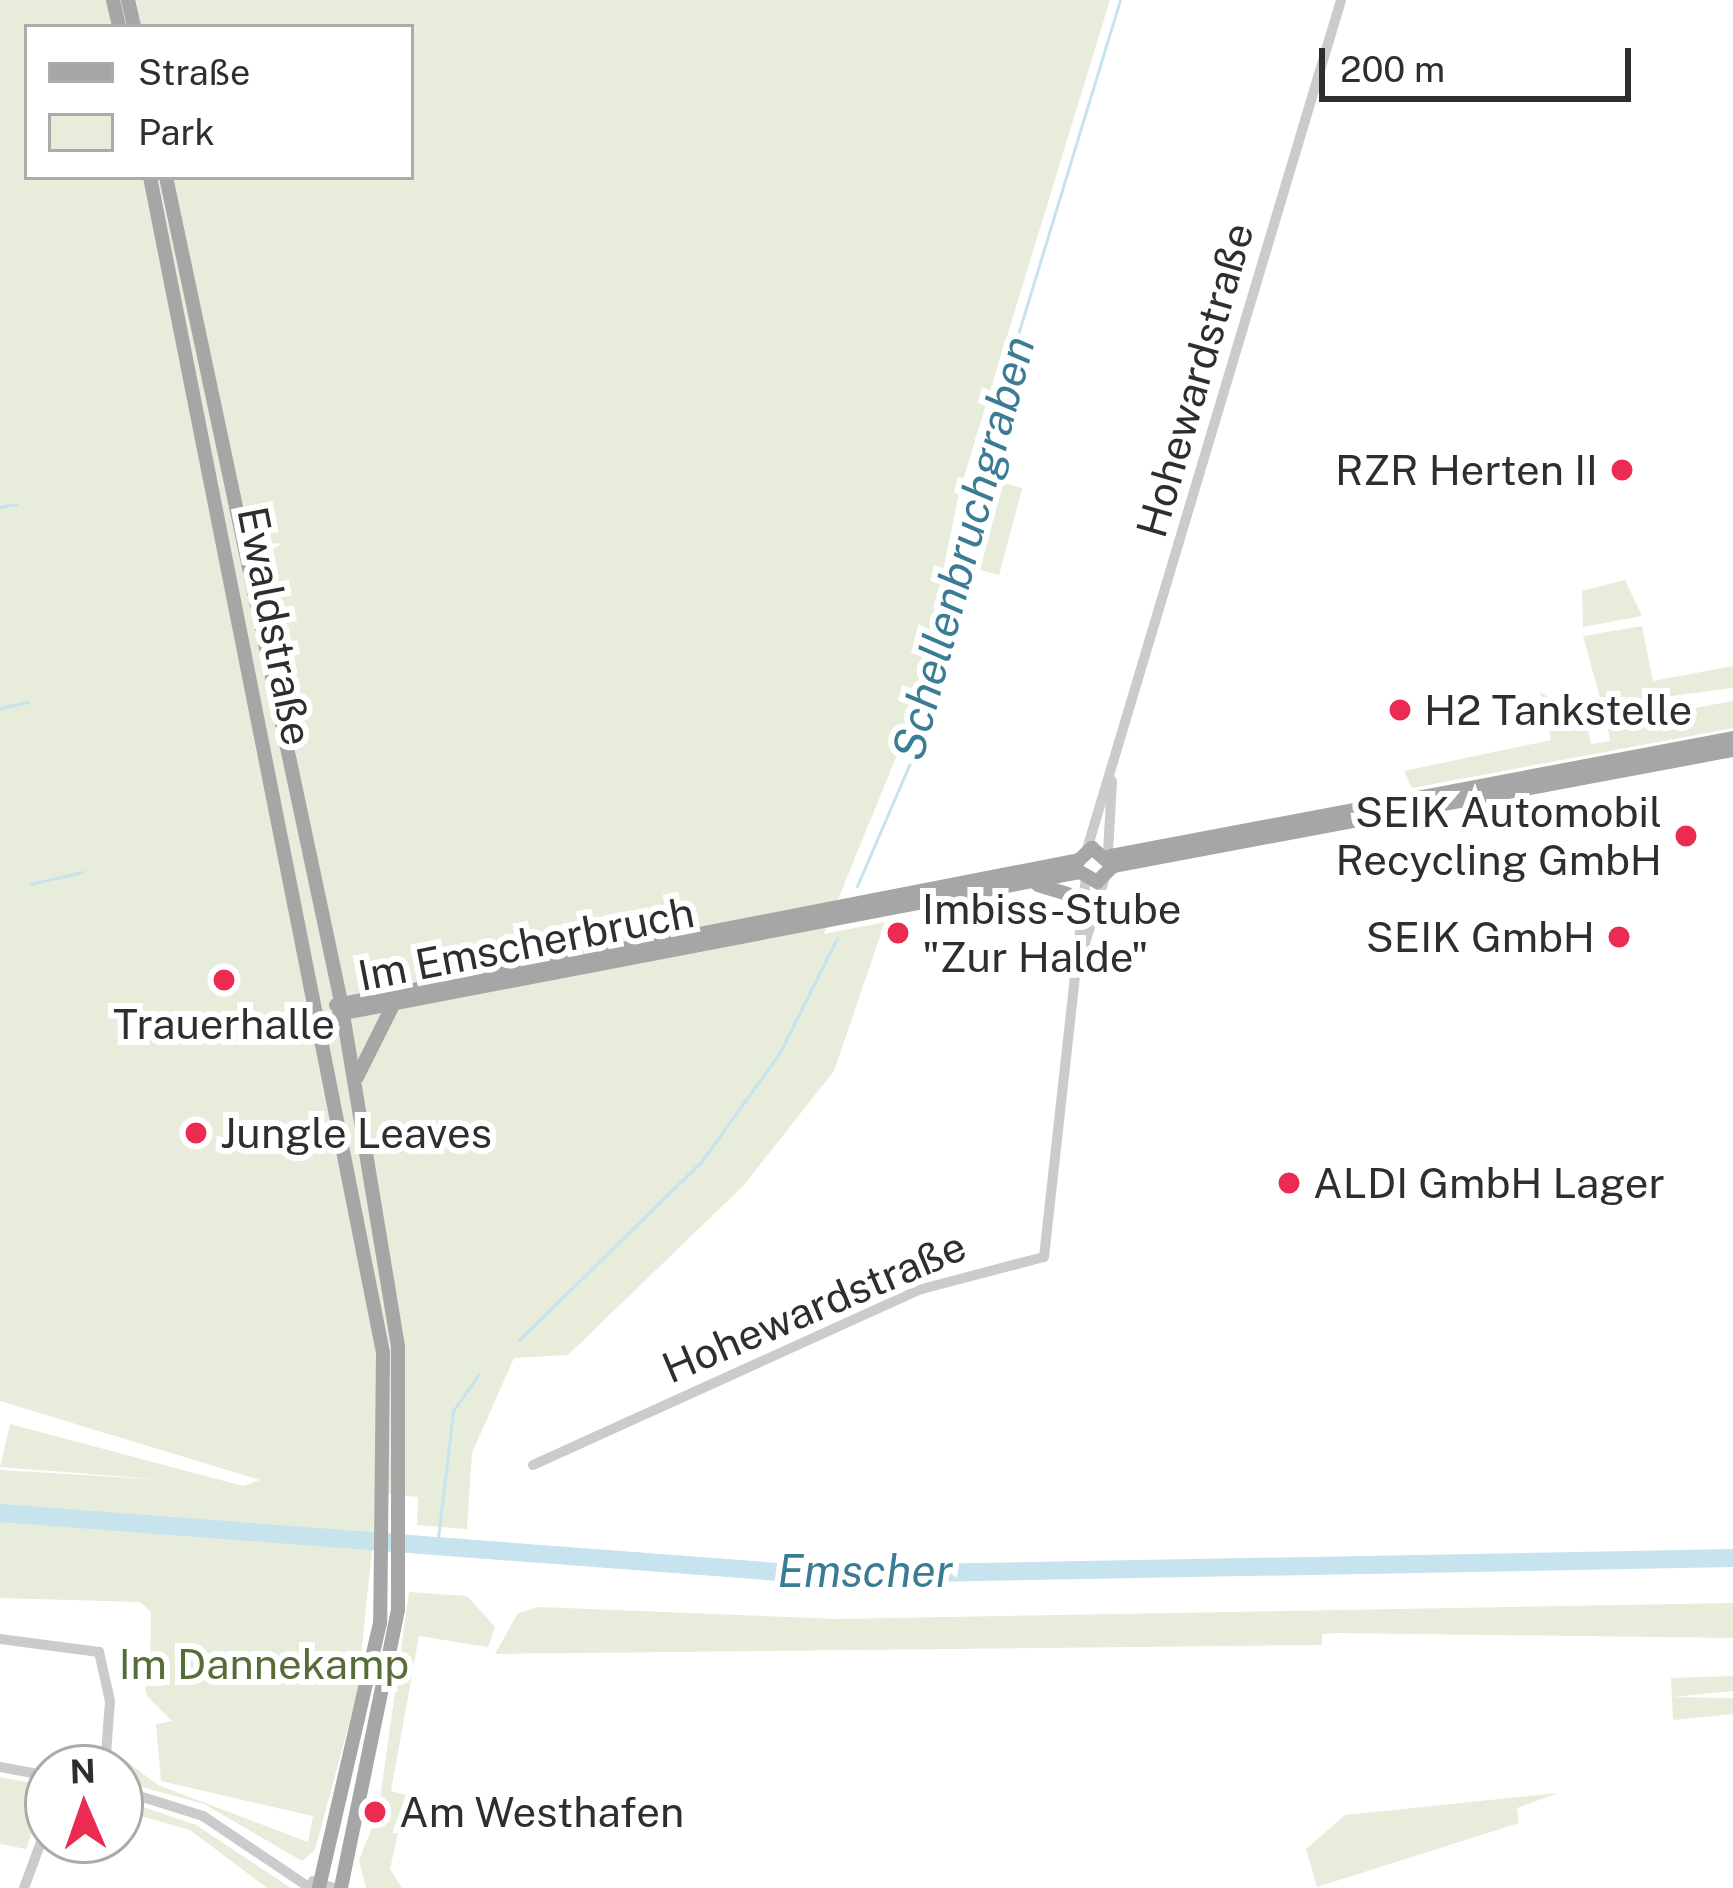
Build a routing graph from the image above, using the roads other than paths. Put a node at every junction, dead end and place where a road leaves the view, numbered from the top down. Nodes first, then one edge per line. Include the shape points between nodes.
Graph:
1 (1341, 0) edge
2 (151, 180) edge
3 (167, 180) edge
4 (1733, 738) edge
5 (1733, 750) edge
6 (1112, 778) junction
7 (1408, 806) junction
8 (1111, 858) junction
9 (1083, 865) junction
10 (1103, 880) junction
11 (1021, 883) junction
12 (1081, 923) junction
13 (1080, 956) junction
14 (395, 1004) junction
15 (342, 1008) junction
16 (321, 1014) junction
17 (250, 1038) dead end
18 (356, 1081) junction
19 (533, 1466) dead end
20 (397, 1522) junction
21 (0, 1639) edge
22 (104, 1744) edge
23 (144, 1798) edge
24 (321, 1885) edge

1 - 6 street, Hohewardstraße
2 - 16 main road, Ewaldstraße
3 - 15 main road, Ewaldstraße
4 - 7 main road, Im Emscherbruch
5 - 7 main road, Im Emscherbruch
6 - 8 street, Hohewardstraße
6 - 9 street, Hohewardstraße
7 - 8 main road, Im Emscherbruch
8 - 9 main road, Im Emscherbruch
8 - 10 main road
9 - 10 main road, Im Emscherbruch
9 - 11 main road, Im Emscherbruch
9 - 12 street, Hohewardstraße
9 - 15 main road, Im Emscherbruch
10 - 13 street, Hohewardstraße
11 - 12 main road via 1067,894
11 - 14 main road, Im Emscherbruch
12 - 13 street, Hohewardstraße
13 - 19 street, Hohewardstraße via 1044,1257 918,1290
14 - 15 main road, Im Emscherbruch
14 - 18 main road via 376,1021
15 - 16 main road, Im Emscherbruch
15 - 18 main road, Ewaldstraße
16 - 17 street
16 - 20 main road, Ewaldstraße via 382,1353
18 - 20 main road, Ewaldstraße via 398,1346
20 - 24 main road via 362,1724
20 - 24 main road via 403,1566 379,1741
21 - 22 street via 102,1656
23 - 24 street via 203,1816

